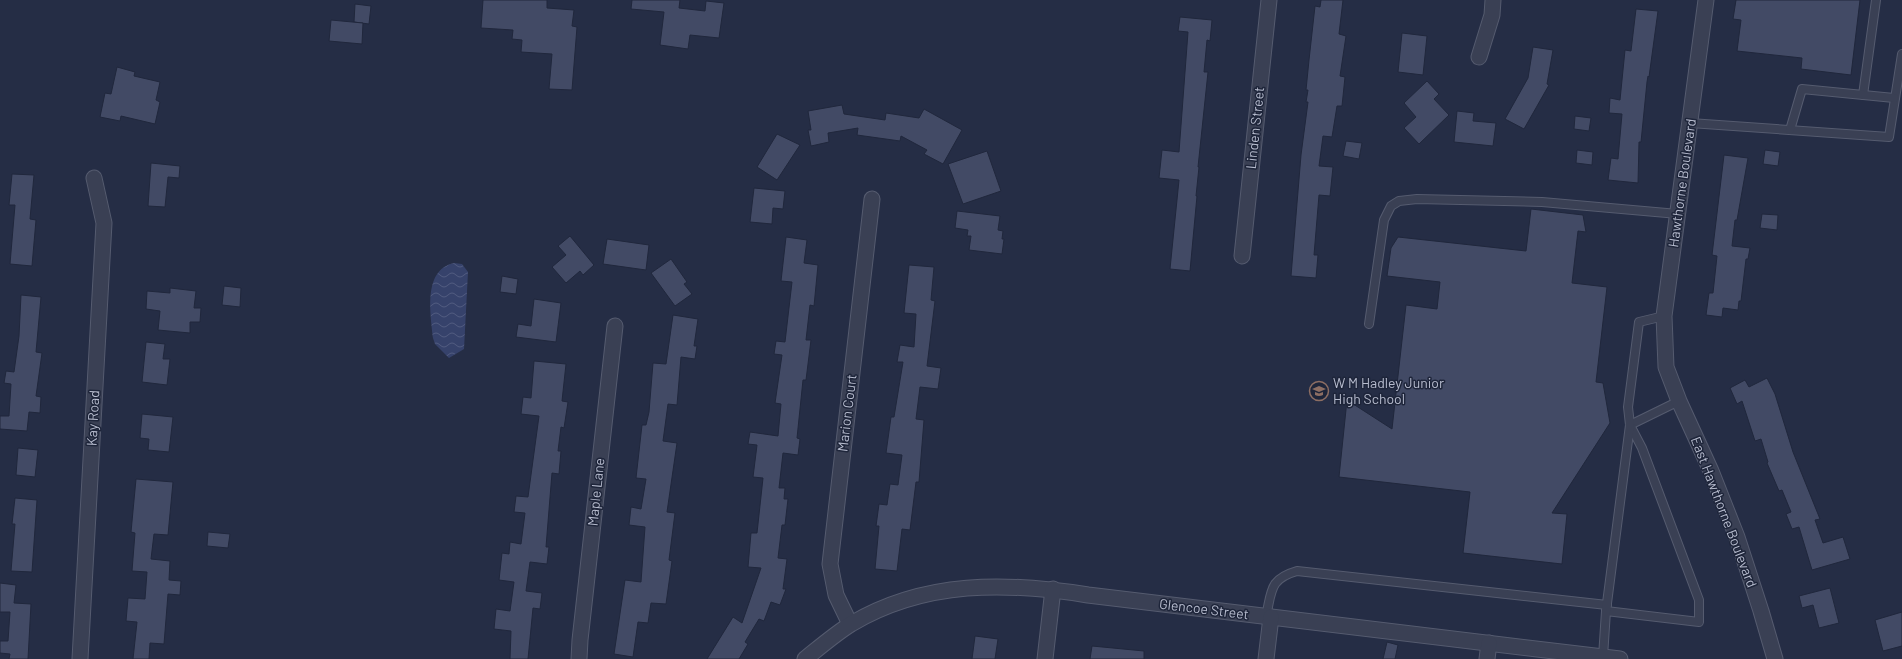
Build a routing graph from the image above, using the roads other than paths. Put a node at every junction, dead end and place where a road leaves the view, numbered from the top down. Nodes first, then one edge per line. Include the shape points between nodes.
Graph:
1 (1269, 0) edge
2 (1493, 0) edge
3 (1706, 0) edge
4 (1876, 0) edge
5 (1902, 54) edge
6 (1479, 57) dead end
7 (1863, 95) junction
8 (1894, 98) junction
9 (1690, 123) junction
10 (1790, 130) junction
11 (94, 178) dead end
12 (872, 199) dead end
13 (1678, 214) junction
14 (1242, 256) dead end
15 (1664, 316) junction
16 (1369, 324) dead end
17 (615, 326) dead end
18 (1666, 367) joint
19 (1679, 402) junction
20 (1630, 425) junction
21 (1053, 589) junction
22 (1606, 608) junction
23 (1268, 616) junction
24 (850, 624) junction
25 (1489, 643) junction
26 (1603, 657) junction
27 (80, 659) edge
28 (579, 659) edge
29 (805, 659) edge
30 (1044, 659) edge
31 (1266, 659) edge
32 (1487, 659) edge
33 (1620, 659) edge
34 (1775, 659) edge

1 - 14 street, Linden Street
2 - 6 street via 1492,16
3 - 9 street, Hawthorne Boulevard
4 - 7 lane
5 - 8 lane
7 - 8 lane
7 - 10 lane via 1802,89
8 - 10 lane via 1889,137
9 - 10 lane
9 - 13 street, Hawthorne Boulevard
11 - 27 street, Kay Road via 104,223
12 - 24 street, Marion Court via 830,564 836,595
13 - 15 street, Hawthorne Boulevard
13 - 16 lane via 1542,202 1417,199 1399,201 1391,206 1384,220
15 - 18 street, Hawthorne Boulevard
15 - 20 lane via 1639,322 1628,407
17 - 28 street, Maple Lane
18 - 19 street, East Hawthorne Boulevard
19 - 20 lane
19 - 34 street, East Hawthorne Boulevard via 1711,470 1737,537
20 - 22 lane
20 - 22 lane via 1642,448 1699,600 1699,622
21 - 23 street, Glencoe Street
21 - 24 street, Glencoe Street via 1000,586 951,588 897,603
21 - 30 street
22 - 23 lane via 1297,571 1282,575 1273,586
22 - 26 lane
23 - 25 street, Glencoe Street
23 - 31 street
24 - 29 street, Glencoe Street
25 - 26 street, Glencoe Street
25 - 32 street
26 - 33 street, Glencoe Street

